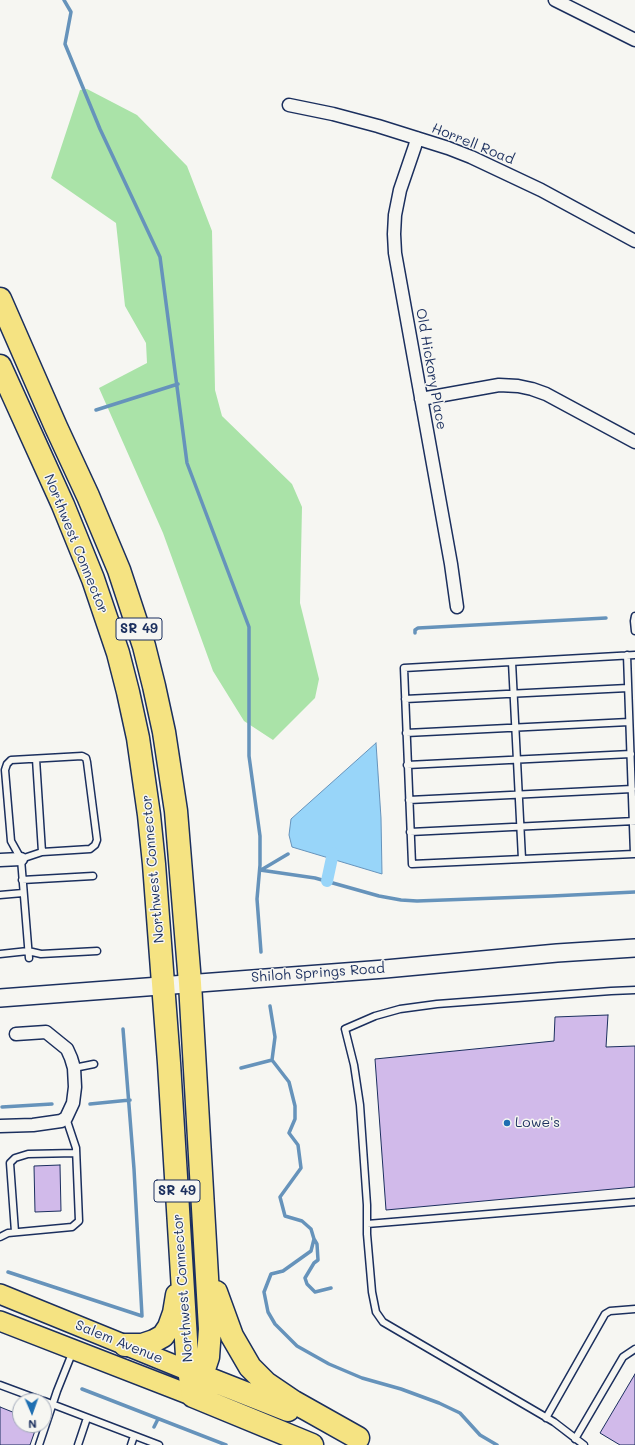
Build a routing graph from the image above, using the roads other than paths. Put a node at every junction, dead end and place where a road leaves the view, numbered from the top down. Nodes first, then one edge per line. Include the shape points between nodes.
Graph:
1 (561, 1) edge
2 (635, 40) edge
3 (289, 105) dead end
4 (416, 138) junction
5 (635, 241) edge
6 (0, 299) edge
7 (0, 366) edge
8 (421, 399) junction
9 (635, 442) edge
10 (457, 607) dead end
11 (635, 616) edge
12 (635, 631) edge
13 (627, 655) junction
14 (635, 655) edge
15 (512, 662) junction
16 (628, 688) junction
17 (514, 693) junction
18 (405, 699) junction
19 (629, 722) junction
20 (516, 728) junction
21 (406, 733) junction
22 (630, 754) junction
23 (36, 759) junction
24 (517, 760) junction
25 (408, 765) junction
26 (632, 789) junction
27 (519, 795) junction
28 (409, 800) junction
29 (634, 821) edge
30 (521, 827) junction
31 (410, 832) junction
32 (42, 852) junction
33 (21, 859) junction
34 (522, 859) junction
35 (0, 860) edge
36 (93, 876) dead end
37 (22, 880) junction
38 (23, 893) junction
39 (0, 895) edge
40 (635, 948) edge
41 (28, 951) junction
42 (97, 951) dead end
43 (0, 954) edge
44 (29, 958) dead end
45 (190, 983) junction
46 (163, 986) junction
47 (635, 990) edge
48 (0, 998) edge
49 (16, 1034) dead end
50 (94, 1064) dead end
51 (74, 1068) junction
52 (66, 1118) junction
53 (0, 1126) edge
54 (76, 1153) junction
55 (635, 1202) edge
56 (367, 1224) junction
57 (15, 1232) junction
58 (0, 1236) edge
59 (206, 1258) junction
60 (182, 1268) junction
61 (0, 1294) edge
62 (635, 1309) edge
63 (0, 1321) edge
64 (125, 1344) junction
65 (635, 1349) edge
66 (74, 1350) junction
67 (195, 1373) junction
68 (0, 1385) edge
69 (22, 1393) edge
70 (193, 1396) junction
71 (53, 1405) junction
72 (87, 1418) junction
73 (546, 1418) junction
74 (134, 1436) junction
75 (575, 1438) junction
76 (365, 1442) edge
77 (39, 1445) edge
78 (78, 1445) edge
79 (131, 1445) edge
80 (159, 1445) edge
81 (312, 1445) edge
82 (584, 1445) edge

1 - 2 street
3 - 4 street, Horrell Road via 333,114
4 - 5 street, Horrell Road via 471,157 541,190
4 - 8 street, Old Hickory Place via 400,190 394,234 395,253
6 - 45 highway, Northwest Connector / SR 49 via 119,570 144,646 164,732 176,811
7 - 46 highway, Northwest Connector / SR 49 via 63,505 93,579 121,666 138,738 149,815
8 - 9 street via 499,385 518,386 546,394
8 - 10 street, Old Hickory Place
11 - 12 lane
13 - 14 lane
13 - 15 lane
13 - 16 lane
15 - 17 lane
15 - 18 lane via 404,668
16 - 17 lane
16 - 19 lane
17 - 18 lane
17 - 20 lane
18 - 21 lane
19 - 20 lane
19 - 22 lane
20 - 21 lane
20 - 24 lane
21 - 25 lane
22 - 24 lane
22 - 26 lane
23 - 32 lane
23 - 32 lane via 82,756 86,758 96,840 90,849
23 - 33 lane via 11,760 5,770 11,841
24 - 25 lane
24 - 27 lane
25 - 28 lane
26 - 27 lane
26 - 29 lane
27 - 28 lane
27 - 30 lane
28 - 31 lane
29 - 30 lane
29 - 34 lane via 634,854
30 - 31 lane
30 - 34 lane
31 - 34 lane via 412,864
32 - 33 lane
33 - 35 street
33 - 37 lane
36 - 37 lane
37 - 38 lane
38 - 39 lane
38 - 41 lane
40 - 45 street, Shiloh Springs Road
41 - 42 lane via 40,954
41 - 43 lane
41 - 44 lane
45 - 46 street, Shiloh Springs Road
45 - 59 highway, Northwest Connector / SR 49
46 - 48 street, Shiloh Springs Road
46 - 60 highway, Northwest Connector / SR 49
47 - 56 lane via 437,1004 400,1009 345,1029 360,1105
49 - 51 street via 46,1032 67,1049
50 - 51 lane
51 - 52 street via 73,1103
52 - 53 street via 33,1125
52 - 54 lane
54 - 57 lane via 79,1221 72,1227
54 - 57 lane via 28,1154 15,1158 10,1163
55 - 56 lane
56 - 73 lane via 372,1292 376,1312 383,1322
57 - 58 lane
59 - 67 highway via 210,1329 208,1357
59 - 76 highway, SR 49 via 232,1336 250,1367 266,1383 294,1402
60 - 64 highway via 174,1313 163,1336 142,1344
60 - 67 highway, Northwest Connector / SR 49 via 187,1356
61 - 64 main road, Salem Avenue
62 - 73 lane via 610,1311 605,1314
63 - 66 main road, Salem Avenue
64 - 67 main road, Salem Avenue
65 - 75 lane via 623,1357
66 - 70 main road, Salem Avenue
66 - 71 lane
67 - 70 highway
67 - 76 highway, Salem Avenue
68 - 69 lane
70 - 81 highway, Salem Avenue
71 - 72 lane
71 - 77 lane
72 - 74 lane
72 - 78 lane
73 - 75 lane
74 - 79 lane
74 - 80 lane
75 - 82 lane

